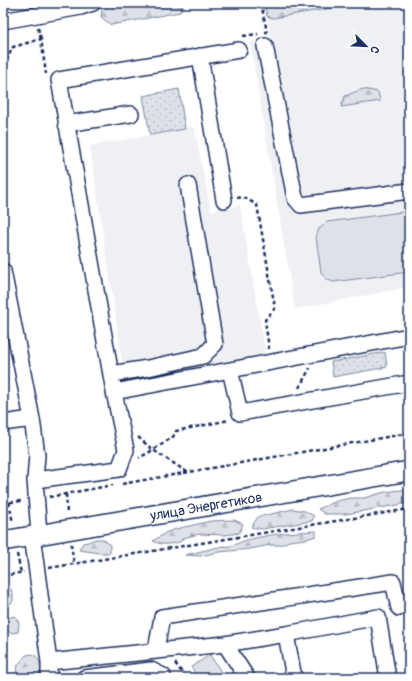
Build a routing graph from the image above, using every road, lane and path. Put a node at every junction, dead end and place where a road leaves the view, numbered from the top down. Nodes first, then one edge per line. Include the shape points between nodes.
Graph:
1 (93, 3) edge
2 (3, 21) edge
3 (265, 46) dead end
4 (239, 50) dead end
5 (200, 56) junction
6 (131, 114) dead end
7 (66, 124) junction
8 (188, 185) dead end
9 (409, 191) edge
10 (224, 200) joint
11 (3, 271) edge
12 (409, 336) edge
13 (318, 353) junction
14 (271, 362) junction
15 (230, 370) junction
16 (111, 374) junction
17 (409, 382) edge
18 (114, 392) junction
19 (291, 404) junction
20 (32, 419) junction
21 (3, 423) edge
22 (409, 433) edge
23 (409, 471) edge
24 (34, 480) junction
25 (36, 499) junction
26 (3, 503) edge
27 (409, 509) edge
28 (36, 535) junction
29 (3, 540) edge
30 (37, 570) junction
31 (3, 576) edge
32 (399, 608) dead end
33 (286, 634) junction
34 (225, 644) junction
35 (156, 650) junction
36 (49, 662) junction
37 (49, 678) edge
38 (84, 678) edge
39 (163, 678) edge
40 (247, 678) edge
41 (294, 678) edge
42 (388, 678) edge

1 - 2 street
3 - 9 street via 295,198 301,205
4 - 5 street
5 - 7 street via 59,80
5 - 10 street
6 - 7 street
7 - 16 street
8 - 16 street via 215,344 203,356
10 - 14 path via 243,197 257,205 275,308 265,320
11 - 20 street
12 - 13 street
13 - 14 street
13 - 19 path
14 - 15 street
15 - 18 street
15 - 19 street via 240,413
16 - 18 street
17 - 19 street
18 - 24 street via 126,450 119,469
20 - 21 street
20 - 24 street via 37,455
22 - 25 path
23 - 28 main road, улица Энергетиков
24 - 25 street
25 - 26 path
25 - 28 street
27 - 30 path
28 - 29 main road, улица Энергетиков
28 - 30 street
30 - 31 path
30 - 36 street
32 - 35 street via 393,582 162,617
33 - 34 street
33 - 41 street
33 - 42 street via 378,617
34 - 35 street
34 - 40 street
35 - 36 street
36 - 37 street
38 - 39 street via 151,670

